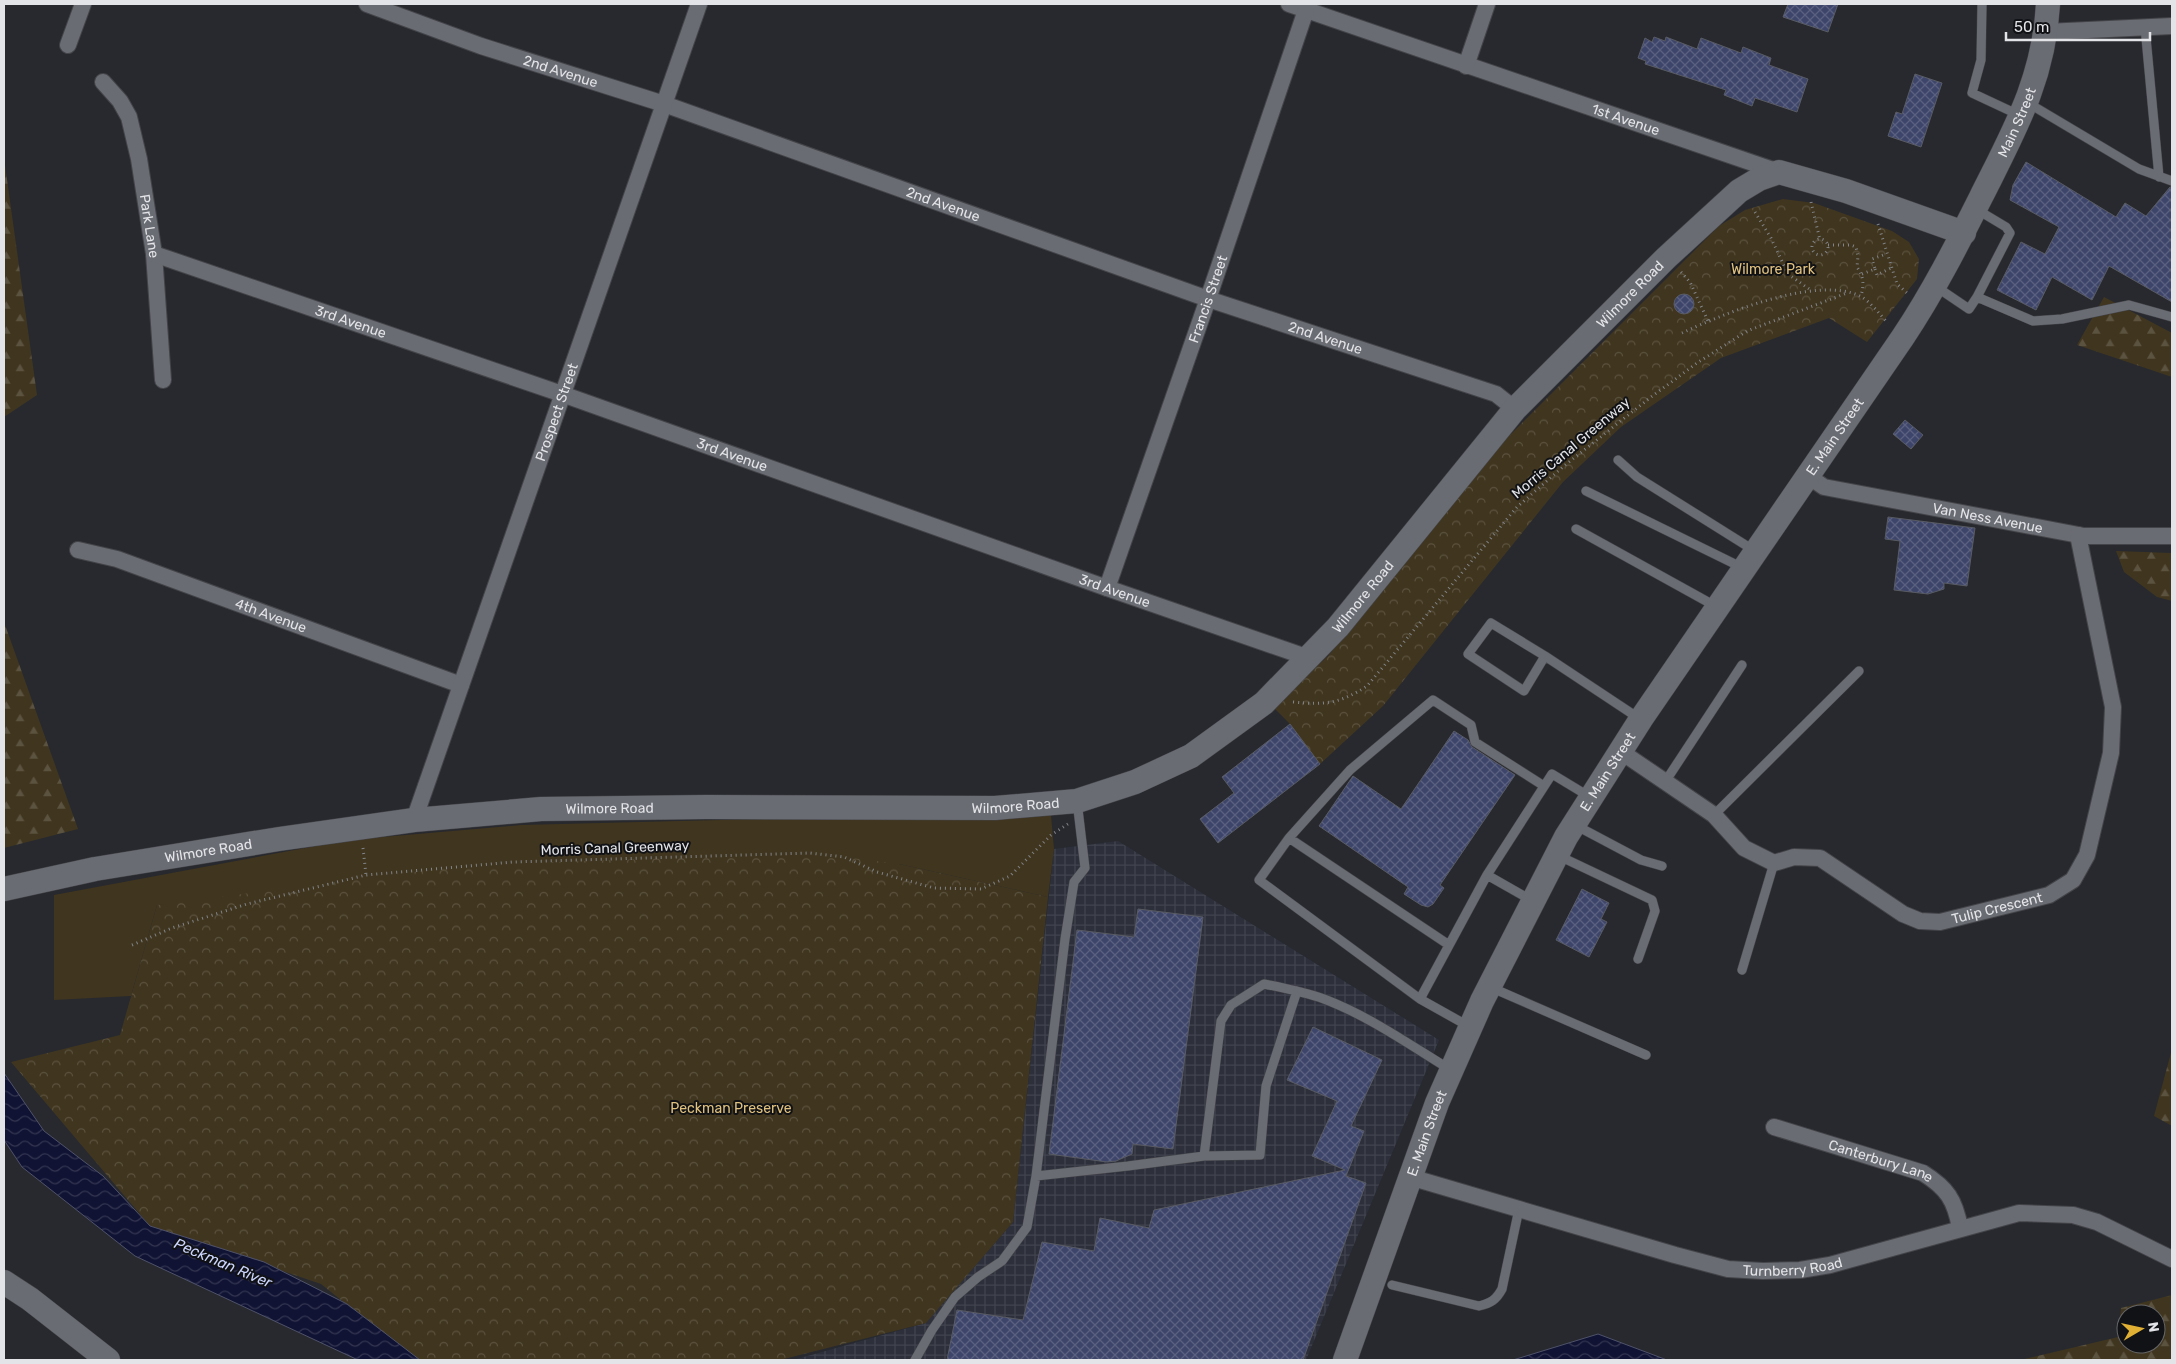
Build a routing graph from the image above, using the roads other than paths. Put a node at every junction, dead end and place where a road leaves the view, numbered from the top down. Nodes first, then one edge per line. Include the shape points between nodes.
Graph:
1 (83, 4) edge
2 (367, 4) edge
3 (699, 4) edge
4 (1289, 4) edge
5 (1487, 4) edge
6 (1982, 4) edge
7 (2048, 4) edge
8 (1306, 10) junction
9 (2172, 26) edge
10 (2145, 28) junction
11 (2046, 32) junction
12 (68, 45) dead end
13 (1466, 66) junction
14 (102, 82) dead end
15 (664, 104) junction
16 (2025, 109) junction
17 (1779, 172) junction
18 (2159, 176) junction
19 (2172, 181) edge
20 (1976, 208) junction
21 (1964, 233) junction
22 (154, 254) junction
23 (1935, 286) junction
24 (1977, 297) junction
25 (1208, 299) junction
26 (2172, 318) edge
27 (162, 380) dead end
28 (562, 394) junction
29 (1515, 409) junction
30 (1618, 460) dead end
31 (1808, 476) junction
32 (1586, 491) dead end
33 (1576, 529) dead end
34 (2078, 535) junction
35 (2172, 536) edge
36 (78, 550) dead end
37 (1749, 560) junction
38 (1107, 588) junction
39 (1717, 607) junction
40 (1545, 656) junction
41 (1309, 658) junction
42 (1742, 665) dead end
43 (1859, 671) dead end
44 (461, 684) junction
45 (1641, 719) junction
46 (1620, 751) junction
47 (1665, 782) junction
48 (1544, 786) junction
49 (1591, 798) junction
50 (1078, 809) junction
51 (1714, 815) junction
52 (414, 820) junction
53 (1574, 824) junction
54 (1289, 838) junction
55 (1557, 855) junction
56 (1774, 863) junction
57 (1662, 866) dead end
58 (1488, 875) junction
59 (4, 889) edge
60 (1534, 902) junction
61 (1449, 946) junction
62 (1638, 959) dead end
63 (1742, 970) dead end
64 (1490, 986) junction
65 (1297, 991) junction
66 (1420, 999) junction
67 (1470, 1027) junction
68 (1646, 1055) dead end
69 (1452, 1070) junction
70 (1774, 1127) dead end
71 (1204, 1156) junction
72 (1036, 1176) junction
73 (1410, 1177) junction
74 (1519, 1209) junction
75 (1960, 1228) junction
76 (2172, 1259) edge
77 (4, 1282) edge
78 (1392, 1285) dead end
79 (108, 1360) edge
80 (915, 1360) edge
81 (1345, 1360) edge

1 - 12 street
2 - 15 street, 2nd Avenue via 481,46
3 - 15 street, Prospect Street
4 - 8 street, 1st Avenue
5 - 13 street
6 - 16 lane via 1981,60 1972,93
7 - 11 street, Main Street
8 - 13 street, 1st Avenue
8 - 25 street, Francis Street
9 - 10 street
10 - 11 street
10 - 18 lane
11 - 16 street, Main Street
13 - 17 street, 1st Avenue
14 - 22 street, Park Lane via 120,101 129,117
15 - 25 street, 2nd Avenue
15 - 28 street, Prospect Street
16 - 18 lane via 2139,169
16 - 20 street, Main Street
17 - 21 street, 1st Avenue
17 - 29 street, Wilmore Road via 1739,191 1666,258
18 - 19 lane
20 - 21 street, Main Street
20 - 24 lane via 2010,233
21 - 23 street, E. Main Street
22 - 27 street, Park Lane
22 - 28 street, 3rd Avenue
23 - 24 lane via 1969,309
23 - 31 street, E. Main Street
24 - 26 lane via 2033,321 2062,319 2128,305
25 - 29 street, 2nd Avenue via 1496,394
25 - 38 street, Francis Street
28 - 38 street, 3rd Avenue
28 - 44 street, Prospect Street
29 - 41 street, Wilmore Road via 1338,627
30 - 37 lane
31 - 34 street, Van Ness Avenue via 1824,486
31 - 37 street, E. Main Street
32 - 37 lane
33 - 39 lane
34 - 35 street, Van Ness Avenue
34 - 56 street, Tulip Crescent via 2113,707 2109,763 2087,856 2073,880 2049,895 1940,922 1920,921 1903,914 1820,858 1794,856
36 - 44 street, 4th Avenue via 117,559
37 - 39 street, E. Main Street
38 - 41 street, 3rd Avenue
39 - 45 street, E. Main Street
40 - 40 lane via 1491,623 1468,654 1524,691
40 - 45 lane
41 - 50 street, Wilmore Road via 1264,703 1191,756
42 - 47 lane
43 - 51 lane
44 - 52 street, Prospect Street
45 - 46 street, E. Main Street
46 - 47 street
46 - 49 street, E. Main Street
47 - 51 street
48 - 49 lane via 1552,774
48 - 54 lane via 1475,742 1471,725 1433,700 1350,770
48 - 58 lane
49 - 53 street, E. Main Street
50 - 52 street, Wilmore Road via 541,809
50 - 72 lane via 1085,868 1074,882
51 - 56 street via 1744,848
52 - 59 street, Wilmore Road via 95,869
53 - 55 street, E. Main Street
53 - 57 lane via 1641,860
54 - 61 lane
54 - 66 lane via 1259,880
55 - 60 street, E. Main Street
55 - 62 lane via 1652,900 1655,911
56 - 63 lane
58 - 60 lane
58 - 61 lane
60 - 64 street, E. Main Street
61 - 66 lane
64 - 67 street, E. Main Street
64 - 68 lane
65 - 69 lane via 1356,1013
65 - 71 lane via 1266,1086 1260,1155
65 - 71 lane via 1264,984 1231,1005 1221,1021
66 - 67 lane
67 - 69 street, E. Main Street
69 - 73 street, E. Main Street
70 - 75 street, Canterbury Lane via 1923,1173 1940,1184 1952,1199
71 - 72 lane
72 - 80 lane via 1027,1227 1002,1261 955,1297
73 - 74 street, Turnberry Road
73 - 81 street, E. Main Street
74 - 75 street, Turnberry Road via 1675,1255 1728,1268 1763,1271 1830,1265
74 - 78 lane via 1502,1289 1490,1304 1479,1306
75 - 76 street, Turnberry Road via 2019,1213 2073,1215 2097,1222
77 - 79 street

